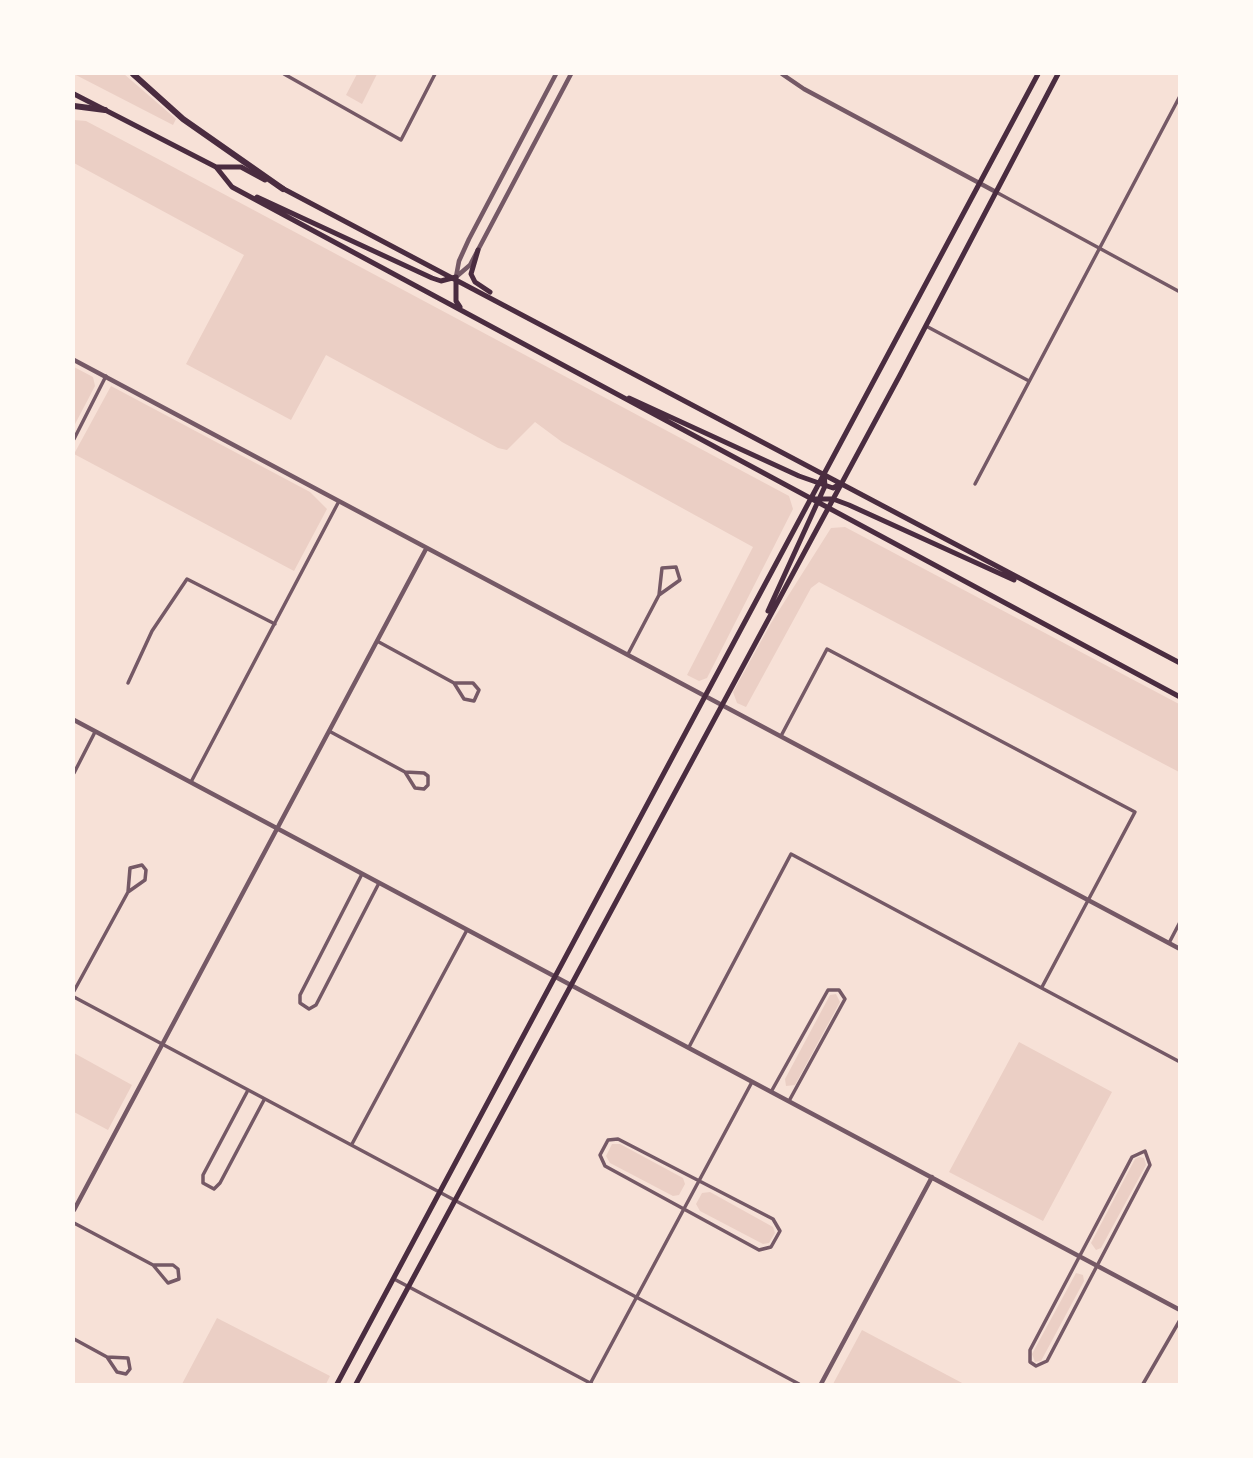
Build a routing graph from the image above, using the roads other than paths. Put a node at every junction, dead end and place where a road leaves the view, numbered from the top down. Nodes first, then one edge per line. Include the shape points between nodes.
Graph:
1 (133, 74) edge
2 (284, 74) edge
3 (435, 74) edge
4 (556, 74) edge
5 (571, 74) edge
6 (782, 74) edge
7 (1038, 74) edge
8 (1058, 74) edge
9 (74, 94) edge
10 (1180, 96) edge
11 (74, 106) edge
12 (105, 110) junction
13 (216, 167) junction
14 (979, 183) junction
15 (232, 187) junction
16 (283, 188) junction
17 (996, 192) junction
18 (1099, 248) junction
19 (478, 250) junction
20 (456, 278) junction
21 (1180, 292) edge
22 (461, 309) junction
23 (535, 320) junction
24 (925, 326) junction
25 (74, 360) edge
26 (578, 374) junction
27 (106, 376) junction
28 (1029, 381) junction
29 (74, 439) edge
30 (824, 474) junction
31 (841, 483) junction
32 (975, 484) dead end
33 (822, 485) junction
34 (832, 499) junction
35 (816, 500) junction
36 (338, 503) junction
37 (828, 508) junction
38 (426, 550) junction
39 (659, 595) junction
40 (1062, 601) junction
41 (766, 620) junction
42 (275, 624) junction
43 (377, 641) junction
44 (628, 654) junction
45 (1180, 663) edge
46 (128, 683) dead end
47 (454, 683) junction
48 (707, 695) junction
49 (1180, 696) edge
50 (722, 703) junction
51 (74, 720) edge
52 (329, 731) junction
53 (95, 732) junction
54 (781, 736) junction
55 (405, 772) junction
56 (74, 773) edge
57 (191, 782) junction
58 (278, 827) junction
59 (362, 874) junction
60 (379, 883) junction
61 (128, 892) junction
62 (1088, 899) junction
63 (1180, 922) edge
64 (467, 930) junction
65 (1169, 943) junction
66 (1180, 949) edge
67 (556, 977) junction
68 (570, 984) junction
69 (1042, 987) junction
70 (74, 991) edge
71 (74, 997) edge
72 (162, 1044) junction
73 (689, 1047) junction
74 (1180, 1062) edge
75 (752, 1082) junction
76 (247, 1092) junction
77 (771, 1092) junction
78 (264, 1100) junction
79 (789, 1101) junction
80 (352, 1144) junction
81 (932, 1177) junction
82 (699, 1181) junction
83 (442, 1192) junction
84 (456, 1200) junction
85 (74, 1210) edge
86 (683, 1210) junction
87 (74, 1223) edge
88 (1079, 1257) junction
89 (153, 1265) junction
90 (1096, 1266) junction
91 (394, 1279) junction
92 (409, 1287) junction
93 (636, 1298) junction
94 (1180, 1310) edge
95 (1180, 1320) edge
96 (74, 1339) edge
97 (107, 1357) junction
98 (337, 1384) edge
99 (356, 1384) edge
100 (591, 1384) edge
101 (799, 1384) edge
102 (821, 1384) edge
103 (1143, 1384) edge

1 - 16 highway via 195,129
2 - 3 street via 401,140
4 - 20 street via 459,261
5 - 19 street
6 - 14 street
7 - 14 main road
8 - 17 main road
9 - 12 main road
10 - 18 street
11 - 12 highway
12 - 13 main road
13 - 15 main road
13 - 16 main road via 241,167
14 - 17 street
14 - 30 main road
15 - 20 main road via 432,278
15 - 22 main road
16 - 20 main road
17 - 18 street
17 - 24 main road
18 - 21 street
18 - 28 street
19 - 20 street
19 - 23 main road via 471,274 475,282
20 - 22 main road via 456,301
20 - 23 main road
22 - 26 main road
23 - 30 main road
24 - 28 street
24 - 31 main road
25 - 27 street
26 - 33 main road
26 - 35 main road
27 - 29 street
27 - 36 street
28 - 32 street
30 - 31 main road
30 - 33 main road
31 - 33 main road via 836,488
31 - 34 main road
31 - 40 main road
33 - 35 main road
34 - 35 main road
34 - 37 main road
34 - 40 main road
35 - 37 main road
35 - 41 main road
35 - 48 main road
36 - 38 street
36 - 42 street
37 - 41 main road
37 - 49 main road
38 - 43 street
38 - 44 street
39 - 39 street via 680,580 676,567 662,568
39 - 44 street
40 - 45 main road
41 - 50 main road
42 - 46 street via 187,579 152,631
42 - 57 street
43 - 47 street
43 - 52 street
44 - 48 street
47 - 47 street via 464,699 474,701 478,696 473,683
48 - 50 street
48 - 67 main road
50 - 54 street
50 - 68 main road
51 - 53 street
52 - 55 street
52 - 58 street
53 - 56 street
53 - 57 street
54 - 62 street
54 - 62 street via 827,649 1135,812
55 - 55 street via 415,788 428,785 424,772
57 - 58 street
58 - 59 street
58 - 72 street
59 - 60 street
59 - 60 street via 300,995 300,1003 309,1009 316,1005
60 - 64 street
61 - 61 street via 146,877 142,865 130,868
61 - 70 street
62 - 65 street
62 - 69 street
63 - 65 street
64 - 67 street
64 - 80 street
65 - 66 street
67 - 68 street
67 - 83 main road
68 - 73 street
68 - 84 main road
69 - 73 street via 790,854
69 - 74 street
71 - 72 street
72 - 76 street
72 - 85 street
73 - 75 street
75 - 77 street
75 - 82 street
76 - 78 street
76 - 78 street via 203,1175 209,1188 220,1184
77 - 79 street
77 - 79 street via 828,990 839,990 845,999
78 - 80 street
79 - 81 street
80 - 83 street
81 - 88 street
81 - 102 street
82 - 86 street
82 - 86 street via 773,1219 780,1231 771,1247 759,1250
82 - 86 street via 618,1139 608,1140 600,1155 605,1166
83 - 84 street
83 - 91 main road
84 - 92 main road
84 - 93 street
86 - 93 street
87 - 89 street
88 - 90 street
88 - 90 street via 1030,1350 1030,1362 1037,1366 1047,1361
88 - 90 street via 1132,1157 1145,1151 1150,1165
89 - 89 street via 165,1282 179,1279 180,1272 173,1265
90 - 94 street
91 - 92 street
91 - 98 main road
92 - 99 main road
92 - 100 street
93 - 100 street
93 - 101 street
95 - 103 street
96 - 97 street
97 - 97 street via 117,1372 126,1374 130,1369 125,1357

